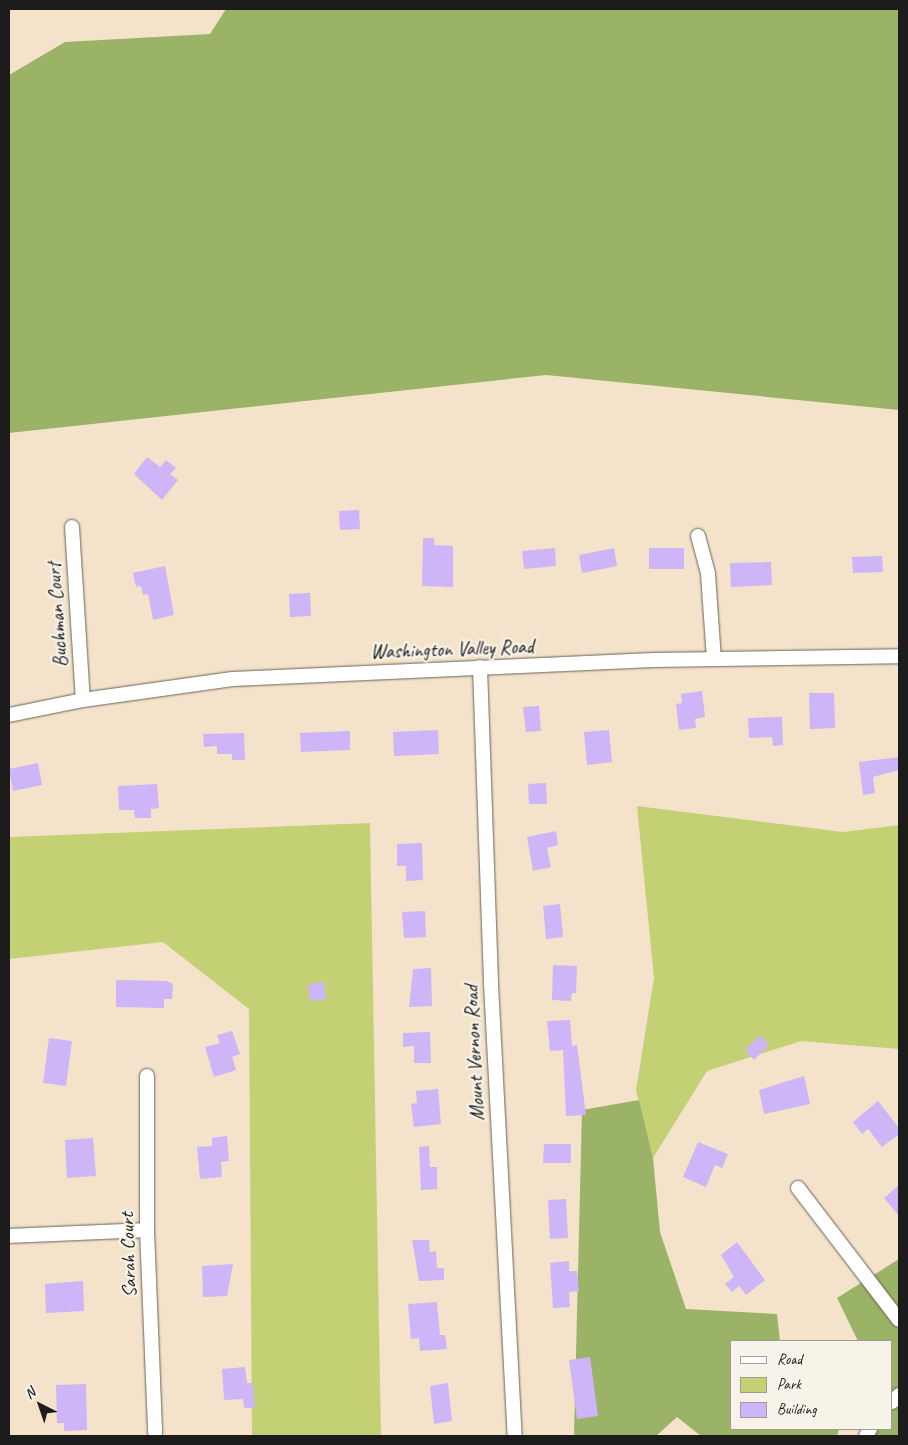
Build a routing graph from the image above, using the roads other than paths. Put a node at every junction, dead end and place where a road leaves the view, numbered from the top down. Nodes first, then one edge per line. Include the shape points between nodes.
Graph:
1 (72, 527) dead end
2 (698, 536) dead end
3 (899, 656) edge
4 (714, 660) junction
5 (480, 667) junction
6 (83, 700) junction
7 (9, 715) edge
8 (147, 1076) dead end
9 (798, 1188) dead end
10 (147, 1230) junction
11 (9, 1236) edge
12 (899, 1320) edge
13 (155, 1433) dead end
14 (515, 1436) edge

1 - 6 street, Buchman Court
2 - 4 street via 708,574
3 - 4 street, Washington Valley Road
4 - 5 street, Washington Valley Road
5 - 6 street, Washington Valley Road via 225,679
5 - 14 street, Mount Vernon Road via 491,984
6 - 7 street, Washington Valley Road
8 - 10 street, Sarah Court
9 - 12 street
10 - 11 street
10 - 13 street, Sarah Court

